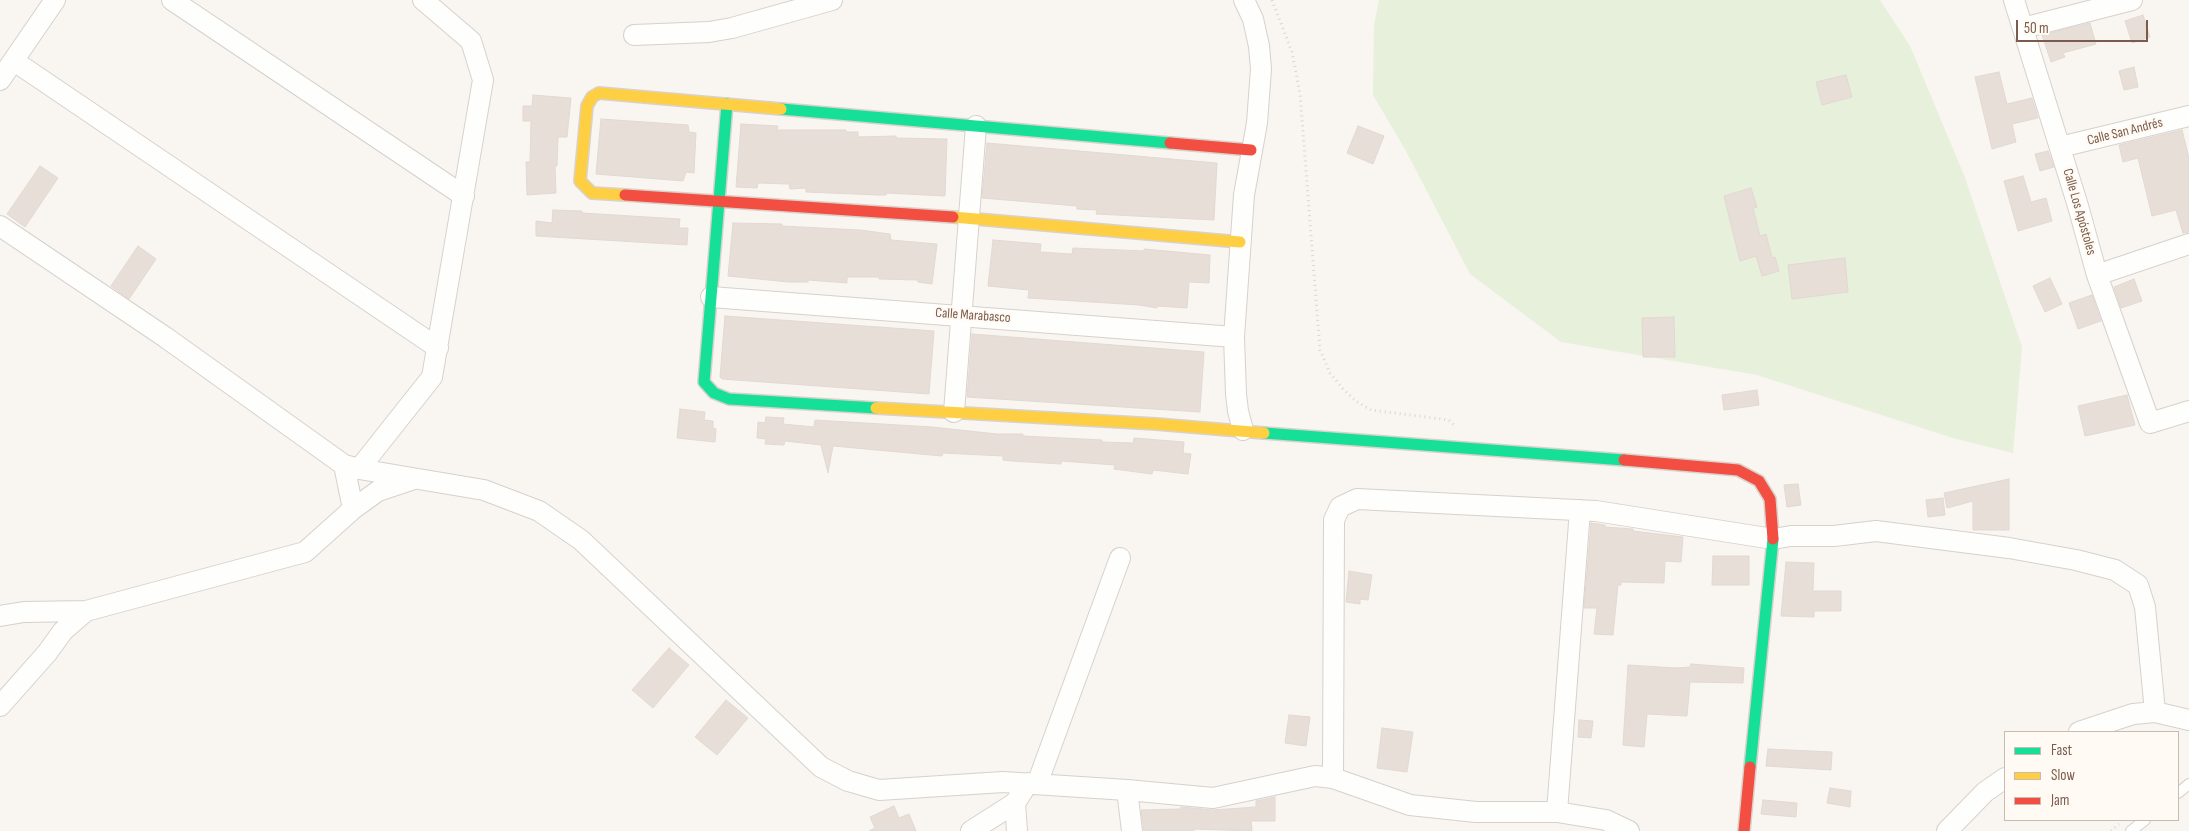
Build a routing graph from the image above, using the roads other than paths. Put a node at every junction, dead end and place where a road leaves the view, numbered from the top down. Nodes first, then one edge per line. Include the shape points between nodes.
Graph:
1 (55, 0) edge
2 (172, 0) edge
3 (423, 0) edge
4 (832, 0) edge
5 (1244, 0) edge
6 (2014, 0) edge
7 (2132, 0) edge
8 (2023, 28) junction
9 (634, 35) dead end
10 (14, 61) junction
11 (0, 80) edge
12 (727, 104) junction
13 (2189, 116) edge
14 (976, 126) junction
15 (2060, 148) junction
16 (1251, 150) junction
17 (464, 196) junction
18 (718, 201) junction
19 (969, 218) junction
20 (0, 226) edge
21 (1240, 242) junction
22 (2189, 244) edge
23 (2097, 275) junction
24 (711, 297) junction
25 (962, 315) junction
26 (1234, 337) junction
27 (438, 348) junction
28 (2189, 411) edge
29 (954, 412) junction
30 (1243, 430) junction
31 (352, 467) junction
32 (413, 480) junction
33 (353, 509) junction
34 (1580, 510) junction
35 (1773, 539) junction
36 (1120, 558) dead end
37 (86, 611) junction
38 (0, 616) edge
39 (0, 706) edge
40 (2155, 712) junction
41 (2189, 720) edge
42 (2082, 731) edge
43 (1333, 778) junction
44 (2004, 779) edge
45 (1032, 783) junction
46 (2189, 784) edge
47 (1127, 790) junction
48 (2179, 792) edge
49 (1015, 803) junction
50 (1557, 812) junction
51 (2144, 821) edge
52 (971, 831) edge
53 (1017, 831) edge
54 (1132, 831) edge
55 (1629, 831) edge
56 (1744, 831) edge
57 (1947, 831) edge
58 (2131, 831) edge

1 - 10 street
2 - 17 street
3 - 17 street via 470,42 483,80
4 - 9 street via 732,28
5 - 16 street via 1255,28 1261,69 1257,124
6 - 8 street, Calle Los Apóstoles
7 - 8 street
8 - 15 street, Calle Los Apóstoles
10 - 11 street
10 - 27 street
12 - 14 street
12 - 18 street
12 - 18 street via 599,93 592,97 586,115 580,182 592,193
13 - 15 street, Calle San Andrés
14 - 16 street
14 - 19 street
15 - 23 street, Calle Los Apóstoles
16 - 21 street
17 - 27 street
18 - 19 street
18 - 24 street
19 - 21 street
19 - 25 street
20 - 31 street
21 - 26 street
22 - 23 street
23 - 28 street, Calle Los Apóstoles via 2150,423
24 - 25 street, Calle Marabasco
24 - 29 street via 704,382 714,393 730,399
25 - 26 street, Calle Marabasco
25 - 29 street
26 - 30 street via 1236,394
27 - 31 street via 432,377
29 - 30 street
30 - 35 street via 1738,470 1759,481 1770,500
31 - 32 street
31 - 33 street
32 - 33 street via 378,491
32 - 45 street via 484,490 539,510 580,540 821,767 848,781 879,790
33 - 37 street via 305,552
34 - 35 street
34 - 43 street via 1357,499 1340,507 1334,520
34 - 50 street
35 - 40 street via 1876,531 2009,548 2115,570 2138,585 2144,607
35 - 56 street
36 - 45 street
37 - 38 street via 24,612
37 - 39 street via 63,631
40 - 41 street
40 - 42 street via 2132,714
43 - 47 street via 1315,776 1213,798
43 - 50 street via 1410,805 1476,812
44 - 57 street via 1985,792
45 - 47 street
45 - 49 street
46 - 48 lane
47 - 54 street
49 - 52 street
49 - 53 street
50 - 55 street via 1606,820
51 - 58 lane

